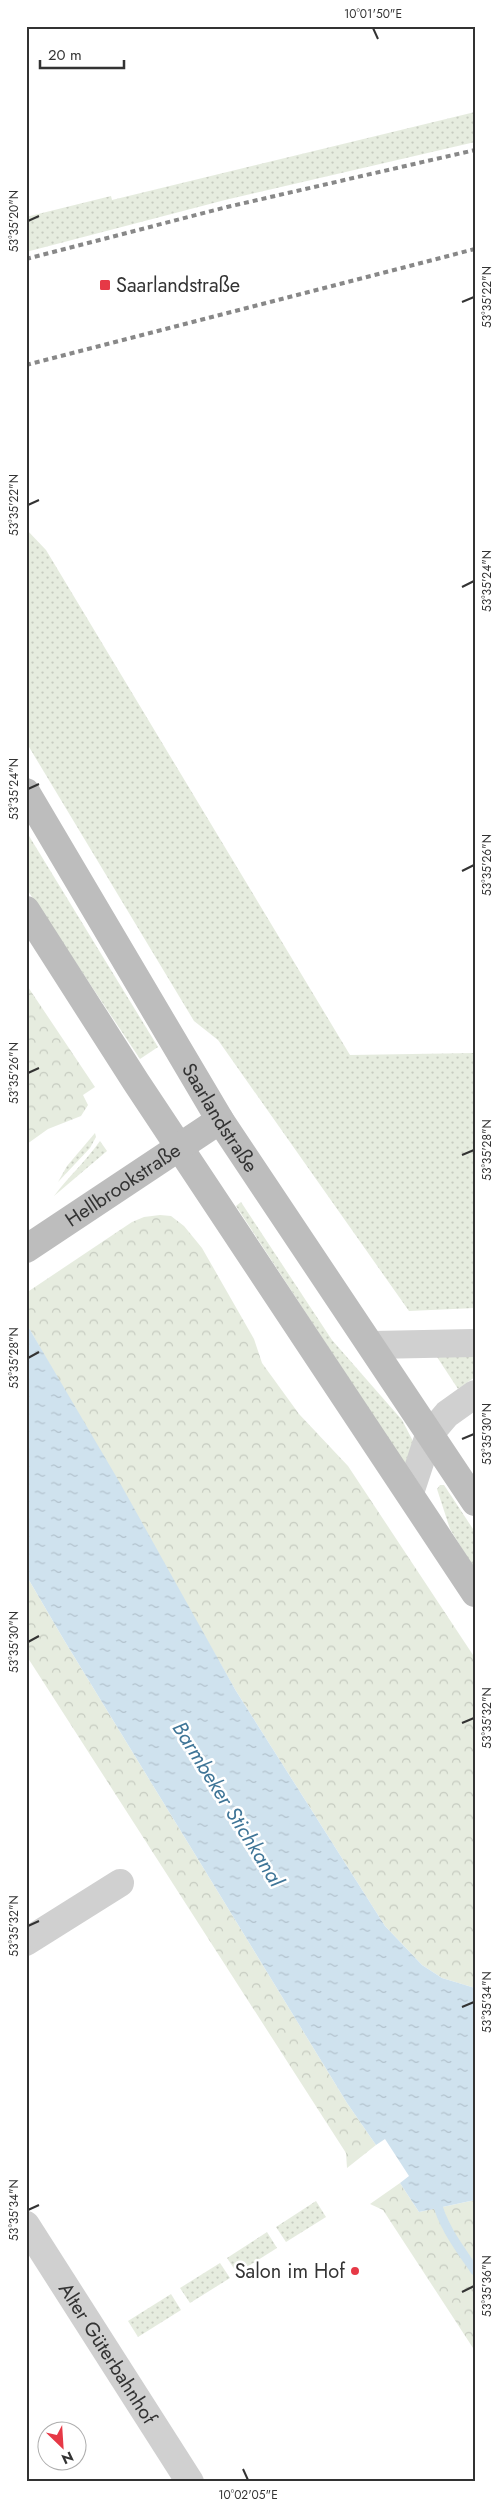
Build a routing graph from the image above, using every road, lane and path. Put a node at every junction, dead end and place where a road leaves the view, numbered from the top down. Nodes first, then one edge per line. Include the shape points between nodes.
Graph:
1 (26, 792) edge
2 (26, 910) edge
3 (220, 1120) junction
4 (180, 1147) junction
5 (26, 1249) edge
6 (475, 1343) edge
7 (372, 1345) junction
8 (475, 1394) edge
9 (429, 1435) junction
10 (410, 1493) junction
11 (475, 1502) edge
12 (475, 1593) edge
13 (120, 1883) dead end
14 (26, 1942) edge
15 (26, 2225) edge
16 (190, 2482) edge

1 - 3 main road, Saarlandstraße
2 - 4 main road
3 - 4 main road, Hellbrookstraße
3 - 7 main road, Saarlandstraße
4 - 5 main road, Hellbrookstraße
4 - 10 main road via 299,1331
6 - 7 street
7 - 9 main road, Saarlandstraße
8 - 9 street via 447,1414
9 - 10 street
9 - 11 main road, Saarlandstraße
10 - 12 main road
13 - 14 street
15 - 16 street, Alter Güterbahnhof

